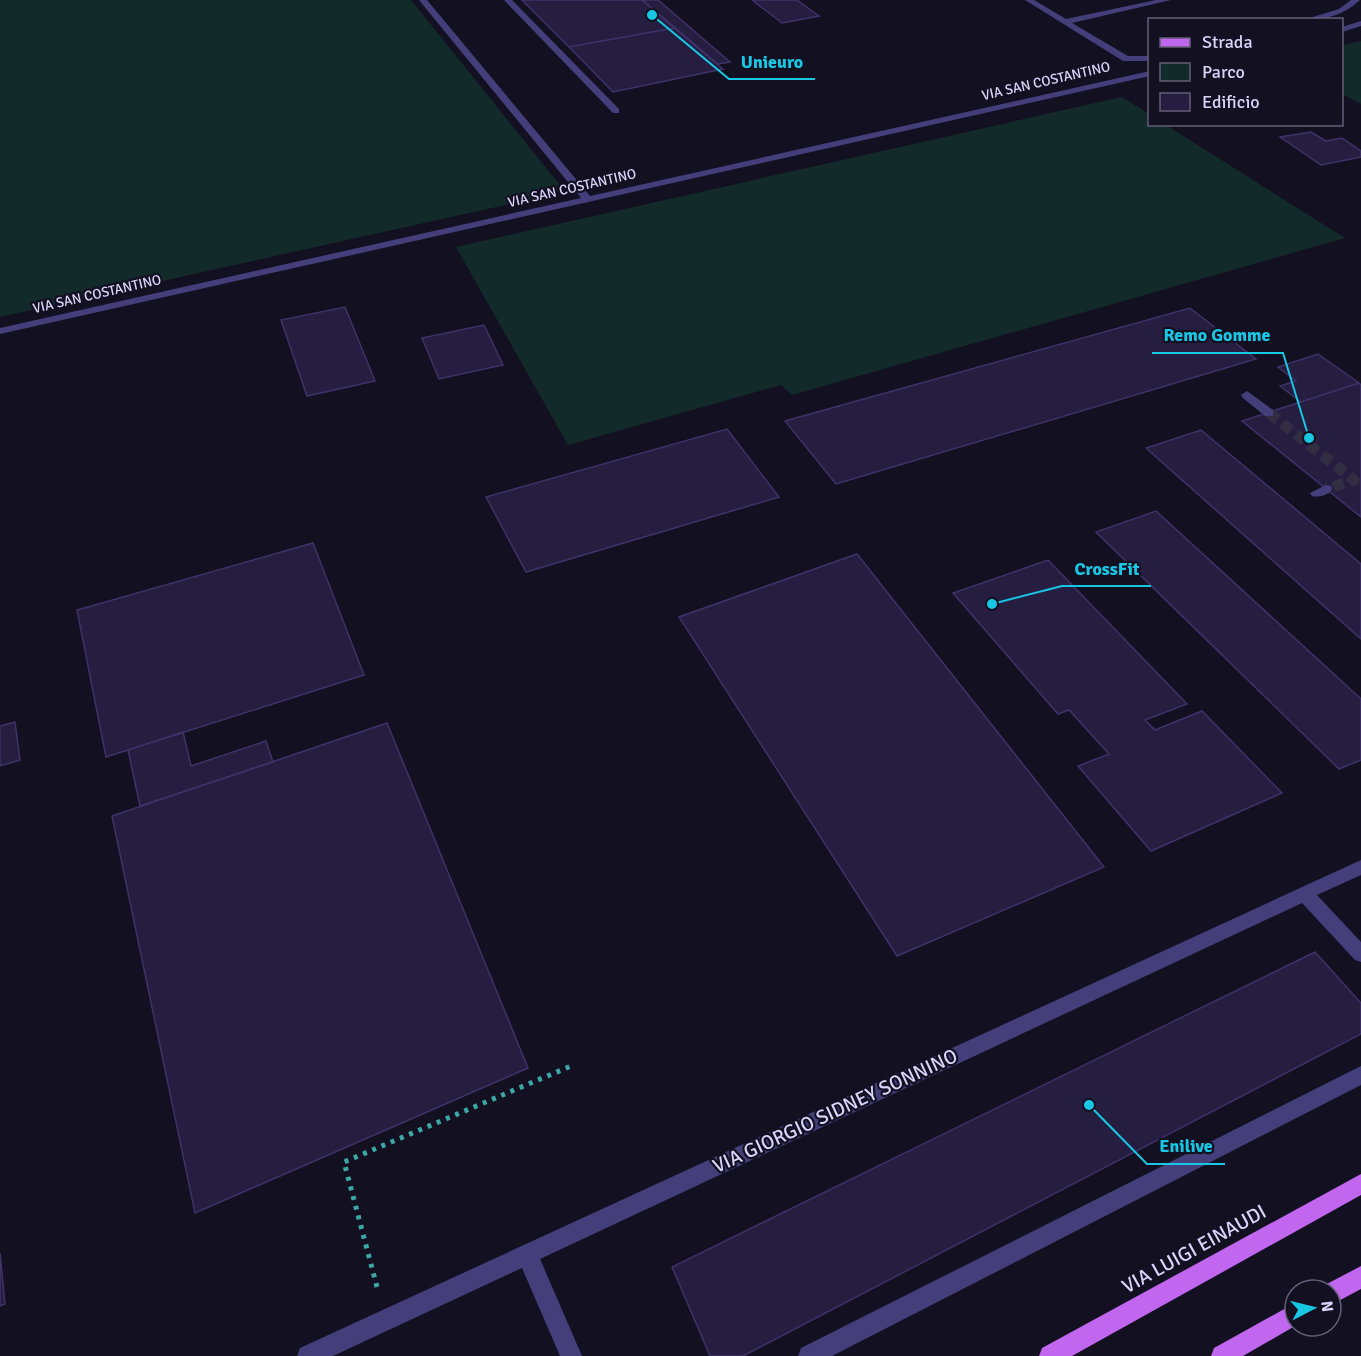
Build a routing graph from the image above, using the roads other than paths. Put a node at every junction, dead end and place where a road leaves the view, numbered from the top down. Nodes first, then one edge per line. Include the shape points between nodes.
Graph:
1 (423, 0) edge
2 (508, 0) edge
3 (1029, 0) edge
4 (1167, 0) edge
5 (1356, 0) edge
6 (1315, 18) edge
7 (1065, 22) junction
8 (1361, 23) edge
9 (1361, 28) edge
10 (1343, 29) edge
11 (1343, 30) edge
12 (1148, 58) edge
13 (1148, 74) edge
14 (616, 111) dead end
15 (588, 200) junction
16 (0, 331) edge
17 (1246, 395) dead end
18 (1269, 412) tunnel mouth
19 (1361, 867) edge
20 (1304, 893) junction
21 (1361, 954) edge
22 (1361, 1076) edge
23 (1361, 1184) edge
24 (527, 1255) junction
25 (1361, 1277) edge
26 (1343, 1287) edge
27 (1283, 1321) edge
28 (568, 1355) edge
29 (308, 1356) edge
30 (809, 1356) edge
31 (1050, 1356) edge
32 (1222, 1356) edge

1 - 15 street
2 - 14 street
3 - 7 street
4 - 7 street
5 - 6 street via 1342,11
7 - 12 street via 1126,59
8 - 10 street
9 - 11 street
13 - 15 street, VIA SAN COSTANTINO
15 - 16 street, VIA SAN COSTANTINO
17 - 18 street
19 - 20 street, VIA GIORGIO SIDNEY SONNINO
20 - 21 street
20 - 24 street, VIA GIORGIO SIDNEY SONNINO
22 - 30 street
23 - 31 main road, VIA LUIGI EINAUDI
24 - 28 street
24 - 29 street, VIA GIORGIO SIDNEY SONNINO
25 - 26 main road
27 - 32 main road

